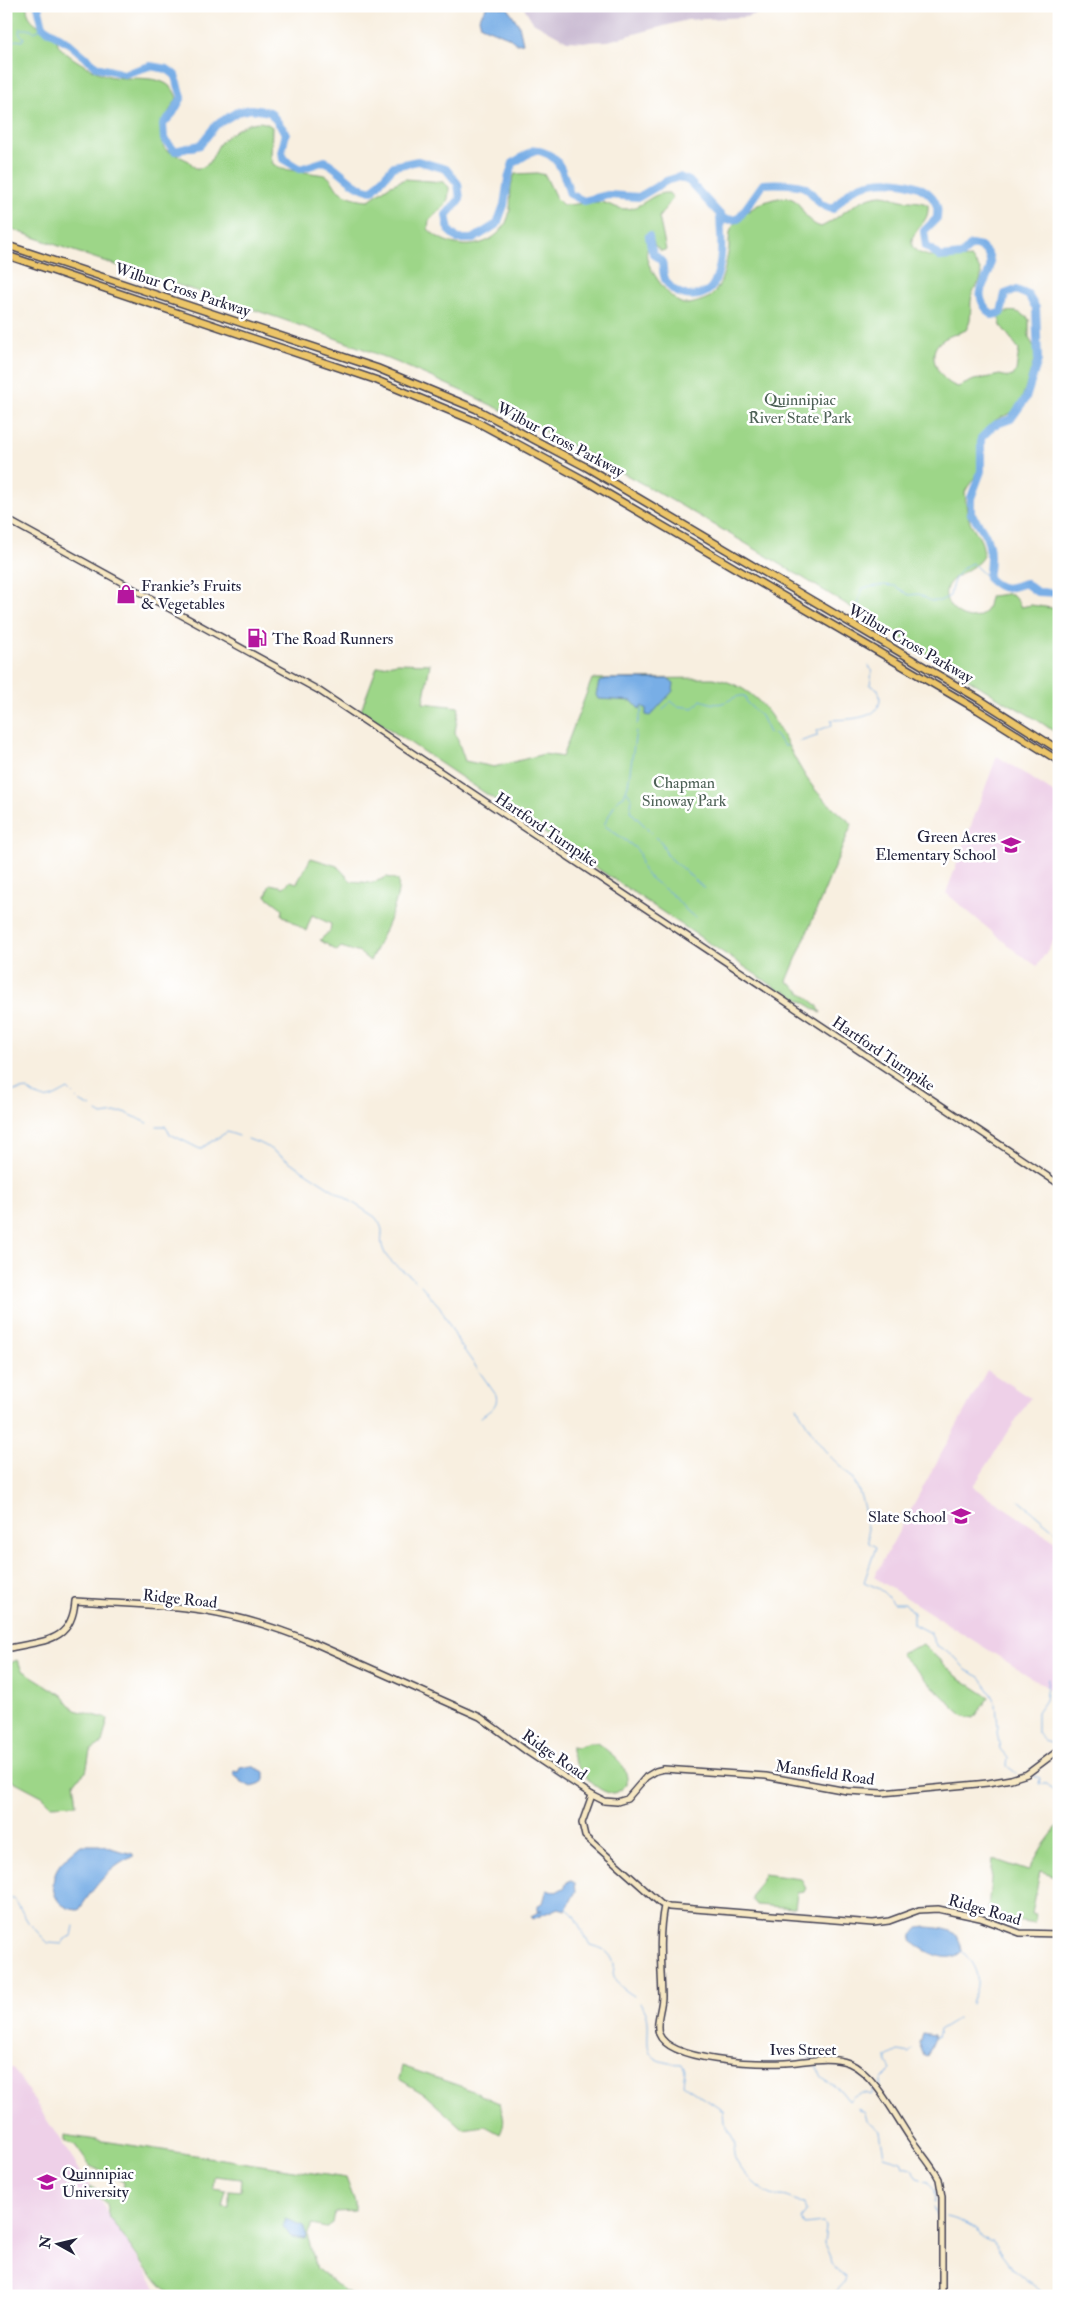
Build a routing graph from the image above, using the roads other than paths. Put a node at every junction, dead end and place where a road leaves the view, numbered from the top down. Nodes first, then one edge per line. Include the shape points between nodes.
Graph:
1 (6, 245) edge
2 (6, 255) edge
3 (6, 519) edge
4 (1059, 750) edge
5 (1059, 761) edge
6 (1059, 1184) edge
7 (6, 1649) edge
8 (1059, 1750) edge
9 (592, 1795) junction
10 (664, 1906) junction
11 (1059, 1934) edge
12 (942, 2296) edge

1 - 4 highway, Wilbur Cross Parkway via 377,368 476,409 586,467 979,699
2 - 5 highway, Wilbur Cross Parkway via 376,380 477,422 586,481 978,710
3 - 6 street, Hartford Turnpike via 307,683
7 - 9 street, Ridge Road via 61,1635 70,1624 75,1601 195,1609 229,1616 314,1642 480,1717
8 - 9 street, Mansfield Road via 1027,1774 988,1784 869,1793 766,1776 664,1769 646,1777 620,1802 604,1801
9 - 10 street, Ridge Road via 582,1823 585,1836
10 - 11 street, Ridge Road via 873,1923 919,1910 938,1909 980,1918 1020,1933
10 - 12 street, Ives Street via 660,1957 662,2002 658,2027 661,2038 678,2050 705,2057 776,2063 839,2061 852,2064 863,2073 878,2089 939,2179 942,2196

